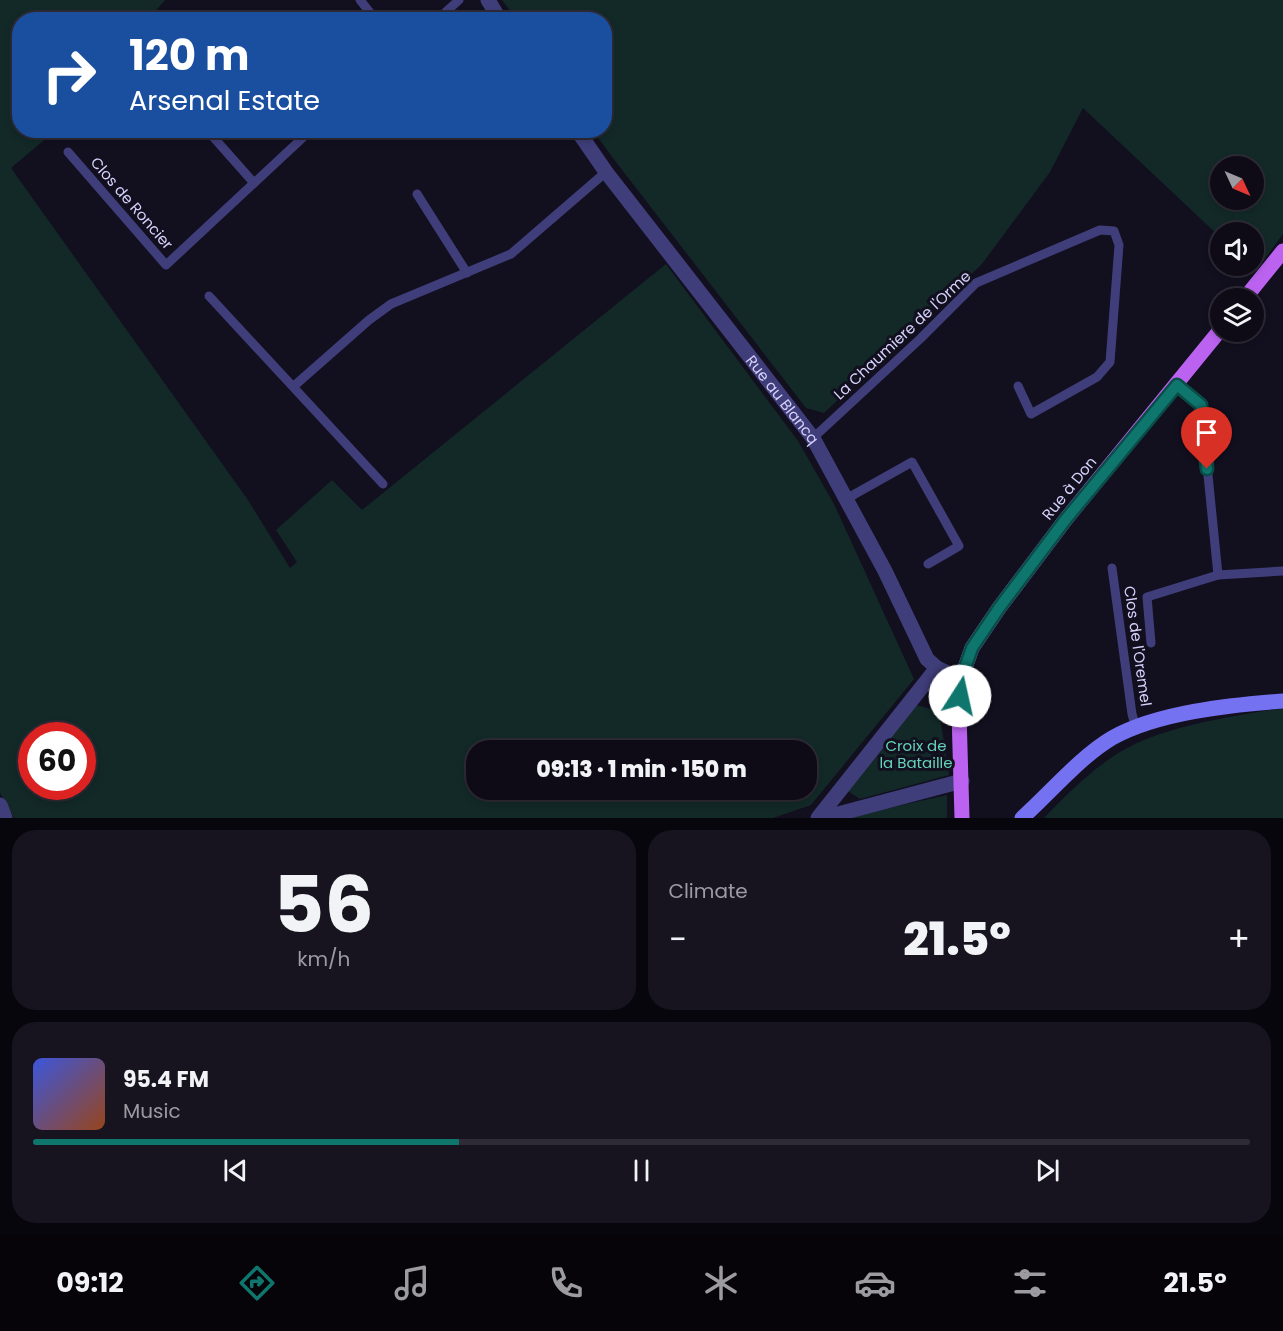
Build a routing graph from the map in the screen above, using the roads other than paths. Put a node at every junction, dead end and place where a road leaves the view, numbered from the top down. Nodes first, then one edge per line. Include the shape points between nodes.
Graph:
1 (360, 0) edge
2 (459, 0) edge
3 (370, 12) edge
4 (446, 12) edge
5 (214, 138) edge
6 (302, 138) edge
7 (583, 138) edge
8 (68, 152) dead end
9 (606, 172) junction
10 (254, 183) junction
11 (417, 194) dead end
12 (1283, 251) edge
13 (467, 273) junction
14 (1253, 288) edge
15 (209, 296) dead end
16 (1211, 342) edge
17 (1177, 385) junction
18 (294, 386) junction
19 (1018, 386) dead end
20 (813, 438) junction
21 (383, 484) dead end
22 (846, 499) junction
23 (928, 564) dead end
24 (1112, 568) dead end
25 (1283, 571) edge
26 (1218, 575) junction
27 (1151, 643) dead end
28 (937, 668) junction
29 (961, 679) junction
30 (1283, 700) edge
31 (1136, 728) junction
32 (962, 781) junction
33 (0, 806) edge
34 (5, 818) edge
35 (819, 818) edge
36 (823, 818) edge
37 (962, 818) edge
38 (1022, 818) edge

1 - 3 lane
2 - 4 lane
5 - 10 lane
6 - 10 lane, Clos de Roncier
7 - 9 street, Rue au Blancq
8 - 10 lane, Clos de Roncier via 166,265
9 - 13 lane via 511,254
9 - 20 street, Rue au Blancq
11 - 13 lane
12 - 14 main road
13 - 18 lane via 391,304
15 - 18 lane
16 - 17 main road, Rue à Don
17 - 26 lane via 1201,405
17 - 29 main road, Rue à Don via 1066,519 999,608 972,648
18 - 21 lane
19 - 20 lane, La Chaumiere de l'Orme via 1031,414 1096,377 1110,362 1119,245 1114,231 1100,230 976,282
20 - 22 street, Rue au Blancq
22 - 23 lane via 912,462 959,546
22 - 28 street, Rue au Blancq via 927,659
24 - 31 lane, Clos de l'Oremel
25 - 26 lane
26 - 27 lane via 1148,597
28 - 29 street, Rue au Blancq
28 - 35 street
29 - 32 main road, Rue à Don
30 - 31 main road via 1173,716
31 - 38 main road via 1112,738 1084,760
32 - 36 street
32 - 37 main road, Rue à Don
33 - 34 street

